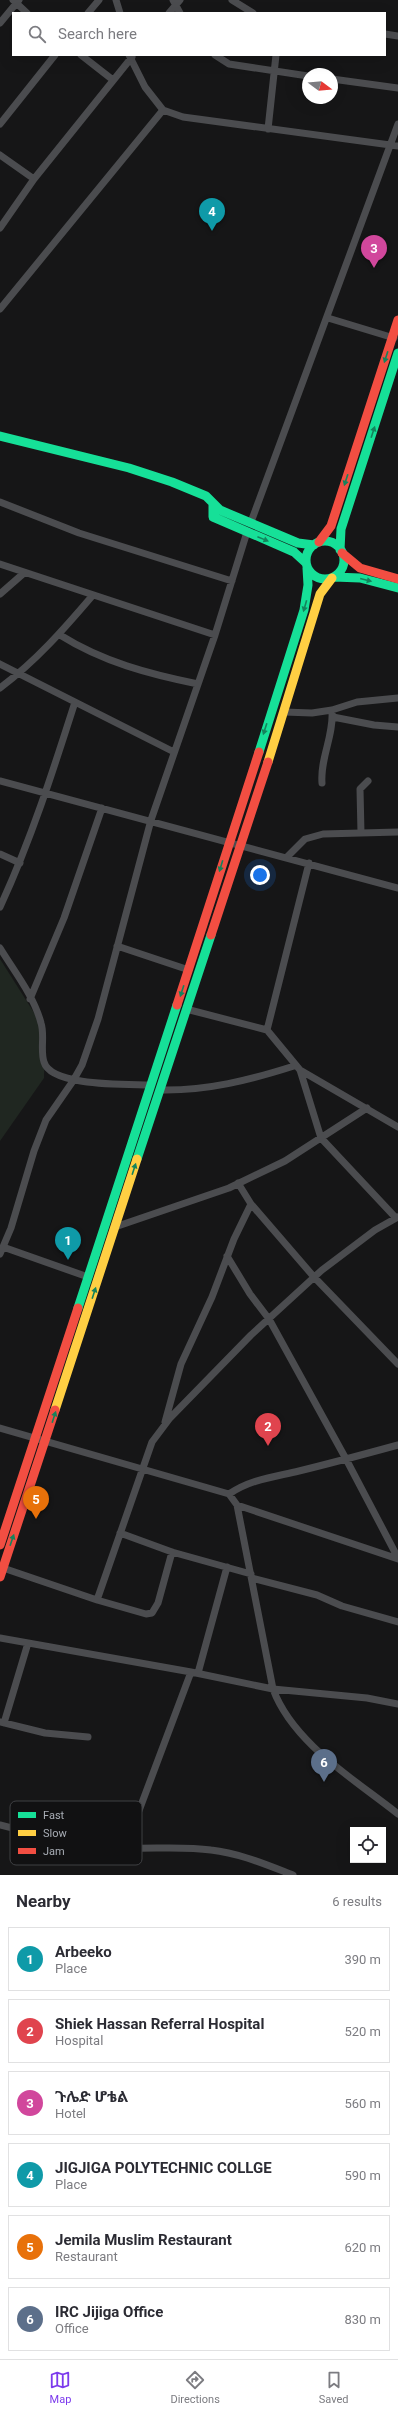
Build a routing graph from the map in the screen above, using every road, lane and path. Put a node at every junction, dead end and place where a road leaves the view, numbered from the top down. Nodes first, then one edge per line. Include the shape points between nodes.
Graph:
1 (99, 0) edge
2 (116, 0) edge
3 (232, 0) edge
4 (16, 1) edge
5 (176, 2) edge
6 (26, 12) edge
7 (89, 12) edge
8 (120, 12) edge
9 (170, 12) edge
10 (180, 12) edge
11 (251, 12) edge
12 (0, 23) edge
13 (386, 34) edge
14 (398, 36) edge
15 (54, 56) edge
16 (82, 56) edge
17 (131, 56) edge
18 (216, 56) edge
19 (276, 56) edge
20 (273, 71) junction
21 (302, 75) edge
22 (113, 80) junction
23 (338, 80) edge
24 (398, 88) edge
25 (163, 110) junction
26 (0, 124) edge
27 (398, 124) edge
28 (268, 129) junction
29 (394, 146) edge
30 (0, 155) edge
31 (34, 179) junction
32 (0, 228) edge
33 (0, 309) edge
34 (328, 318) junction
35 (398, 320) edge
36 (395, 338) edge
37 (398, 353) edge
38 (0, 436) edge
39 (0, 502) edge
40 (213, 505) junction
41 (251, 522) junction
42 (247, 532) junction
43 (316, 544) junction
44 (341, 551) junction
45 (0, 564) edge
46 (307, 565) junction
47 (24, 572) junction
48 (333, 577) junction
49 (398, 579) edge
50 (232, 581) junction
51 (398, 588) edge
52 (0, 594) edge
53 (93, 595) junction
54 (60, 634) junction
55 (215, 635) junction
56 (0, 664) edge
57 (19, 674) junction
58 (198, 684) junction
59 (0, 688) edge
60 (398, 698) edge
61 (75, 702) junction
62 (284, 712) junction
63 (332, 714) junction
64 (398, 727) edge
65 (174, 752) junction
66 (0, 781) edge
67 (368, 781) dead end
68 (322, 783) dead end
69 (46, 793) junction
70 (102, 808) junction
71 (151, 820) junction
72 (398, 832) edge
73 (361, 833) junction
74 (228, 842) junction
75 (239, 845) junction
76 (0, 854) edge
77 (287, 857) junction
78 (20, 863) junction
79 (309, 863) junction
80 (398, 888) edge
81 (0, 906) edge
82 (117, 946) junction
83 (0, 948) edge
84 (189, 970) junction
85 (30, 999) junction
86 (186, 1010) junction
87 (267, 1030) junction
88 (297, 1068) junction
89 (73, 1081) junction
90 (150, 1085) junction
91 (160, 1090) junction
92 (367, 1108) junction
93 (398, 1127) edge
94 (321, 1138) junction
95 (238, 1183) junction
96 (251, 1204) junction
97 (397, 1217) edge
98 (115, 1227) junction
99 (104, 1230) junction
100 (1, 1250) edge
101 (227, 1256) junction
102 (88, 1277) junction
103 (314, 1278) junction
104 (269, 1319) junction
105 (398, 1364) edge
106 (164, 1426) junction
107 (0, 1428) edge
108 (36, 1438) junction
109 (46, 1441) junction
110 (398, 1445) edge
111 (346, 1459) junction
112 (143, 1469) junction
113 (230, 1494) junction
114 (237, 1504) junction
115 (120, 1533) junction
116 (0, 1545) edge
117 (172, 1552) junction
118 (398, 1558) edge
119 (227, 1567) junction
120 (1, 1572) edge
121 (252, 1576) junction
122 (97, 1600) junction
123 (398, 1622) edge
124 (0, 1638) edge
125 (28, 1643) junction
126 (195, 1672) junction
127 (273, 1689) junction
128 (398, 1704) edge
129 (2, 1723) edge
130 (88, 1737) dead end
131 (142, 1805) edge
132 (398, 1814) edge
133 (0, 1825) edge
134 (10, 1828) edge
135 (142, 1848) edge
136 (293, 1875) edge

1 - 7 street
2 - 8 street
3 - 11 street
4 - 6 street
4 - 12 street
5 - 9 street
5 - 10 street
13 - 14 street
15 - 26 street
16 - 22 street
17 - 22 street
17 - 25 street via 145,87
18 - 20 street via 228,64
19 - 20 street
20 - 21 street
20 - 28 street
22 - 31 street
23 - 24 street
25 - 28 street via 183,117
25 - 33 street
27 - 29 street
28 - 29 street
29 - 34 street
30 - 31 street
31 - 32 street
34 - 36 street
34 - 41 street
35 - 36 main road
36 -> 43 main road via 331,526 327,534
44 -> 37 main road via 341,529
38 - 40 main road via 158,478 206,496
39 - 50 street via 79,533
40 - 41 main road
40 - 42 main road via 214,517
41 - 43 main road via 298,543
42 -> 46 main road via 294,552
42 - 50 street
43 - 44 main road via 331,542
43 - 46 main road via 307,555
44 - 48 main road via 342,567
44 - 49 main road via 360,568
45 - 47 street
46 - 48 main road via 316,577
46 -> 74 main road via 309,591
47 - 52 street
47 - 53 street
48 -> 51 main road via 360,578
48 - 62 main road via 320,594
50 - 55 street
53 - 54 street
53 - 55 street
54 - 57 street
54 - 58 street via 106,659 157,676
55 - 58 street
56 - 57 street
57 - 59 street
57 - 61 street
58 - 65 street
60 - 63 street via 357,702
61 - 65 street
61 - 69 street
62 - 63 street
62 - 75 main road
63 - 64 street via 374,725
63 - 68 street via 332,728 321,768
65 - 71 street
66 - 69 street
67 - 73 street via 360,789
69 - 70 street
69 - 78 street
70 - 71 street
70 - 85 street via 67,911
71 - 74 street
71 - 82 street
72 - 73 street
73 - 77 street via 323,834 305,839
74 - 75 street
74 -> 84 main road
75 - 77 street
75 - 86 main road
76 - 78 street
77 - 79 street
78 - 81 street
79 - 80 street
79 - 87 street
82 - 84 street
82 - 89 street via 98,1019 82,1065
83 - 85 street
84 -> 90 main road
85 - 89 street via 41,1023 44,1063 50,1070
86 - 87 street
86 - 91 main road
87 - 88 street
88 - 91 street via 214,1088
88 - 92 street
88 - 94 street
89 - 90 street
89 - 100 street via 46,1120
90 - 99 main road
98 -> 91 main road
92 - 93 street
92 - 94 street
94 - 95 street via 286,1161
94 - 97 street
95 - 96 street
95 - 98 street
96 - 101 street
96 - 103 street
97 - 103 street via 375,1230
98 - 99 street
109 -> 98 main road
99 - 102 main road
100 - 102 street
101 - 104 street
101 - 106 street via 212,1297 181,1364
102 - 108 main road
103 - 104 street
103 - 105 street
104 - 106 street via 210,1376
104 - 111 street
106 - 112 street via 152,1442
107 - 108 street
108 - 109 street
108 - 116 main road
109 - 112 street
120 -> 109 main road
110 - 111 street
111 - 113 street via 259,1479 242,1485
111 - 118 street
112 - 113 street
112 - 115 street
113 - 114 street
114 - 118 street
114 - 121 street
115 - 117 street
115 - 122 street
117 - 119 street
117 - 122 street via 158,1603 152,1613 146,1614
119 - 121 street
119 - 126 street
120 - 122 street
121 - 123 street
121 - 127 street
124 - 125 street
125 - 126 street
125 - 129 street
126 - 127 street
126 - 131 street
127 - 128 street via 367,1698
127 - 132 street via 286,1718 304,1739
129 - 130 street via 46,1733
133 - 134 street
135 - 136 street via 211,1850 235,1855

